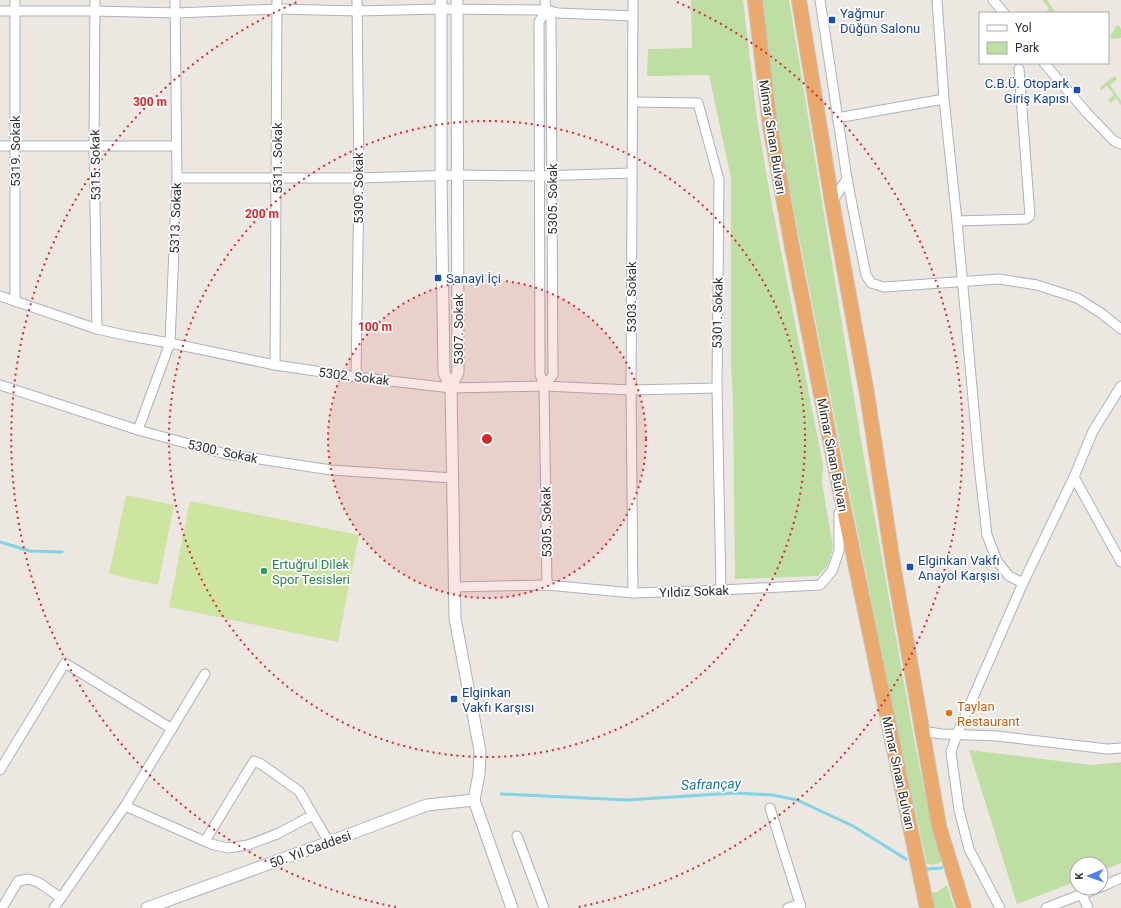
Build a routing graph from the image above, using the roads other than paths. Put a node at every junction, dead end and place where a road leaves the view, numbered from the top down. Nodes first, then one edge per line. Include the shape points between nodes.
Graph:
1 (15, 0) edge
2 (95, 0) edge
3 (175, 0) edge
4 (357, 0) edge
5 (545, 0) edge
6 (633, 0) edge
7 (755, 0) edge
8 (799, 0) edge
9 (820, 0) edge
10 (937, 0) edge
11 (993, 0) edge
12 (277, 5) edge
13 (441, 5) edge
14 (457, 5) edge
15 (546, 10) junction
16 (0, 11) edge
17 (15, 11) junction
18 (95, 11) junction
19 (357, 11) junction
20 (176, 12) junction
21 (1003, 12) edge
22 (633, 16) junction
23 (1045, 64) edge
24 (1019, 69) dead end
25 (944, 99) junction
26 (633, 102) junction
27 (837, 118) junction
28 (1121, 144) edge
29 (0, 146) edge
30 (15, 146) junction
31 (94, 146) junction
32 (176, 146) junction
33 (632, 173) junction
34 (458, 175) junction
35 (441, 176) junction
36 (539, 176) junction
37 (552, 176) junction
38 (176, 178) junction
39 (277, 178) junction
40 (358, 178) junction
41 (847, 179) junction
42 (832, 202) junction
43 (957, 221) junction
44 (961, 281) junction
45 (0, 296) edge
46 (15, 301) junction
47 (97, 329) junction
48 (1121, 329) edge
49 (170, 343) junction
50 (275, 365) junction
51 (356, 377) junction
52 (0, 385) edge
53 (544, 386) junction
54 (1121, 386) edge
55 (451, 388) junction
56 (717, 388) junction
57 (631, 390) junction
58 (138, 430) junction
59 (837, 476) junction
60 (1074, 477) junction
61 (453, 478) junction
62 (1118, 548) edge
63 (1121, 562) edge
64 (1023, 583) junction
65 (547, 585) junction
66 (454, 587) junction
67 (721, 590) junction
68 (633, 593) junction
69 (205, 674) dead end
70 (172, 729) junction
71 (922, 731) junction
72 (957, 734) junction
73 (1121, 748) edge
74 (3, 756) edge
75 (0, 770) edge
76 (474, 800) junction
77 (125, 806) junction
78 (770, 808) dead end
79 (313, 815) junction
80 (517, 836) dead end
81 (205, 841) junction
82 (330, 842) junction
83 (1121, 878) edge
84 (1109, 883) edge
85 (1079, 896) edge
86 (1082, 896) edge
87 (61, 898) junction
88 (801, 906) edge
89 (2, 908) edge
90 (54, 908) edge
91 (147, 908) edge
92 (512, 908) edge
93 (544, 908) edge
94 (788, 908) edge
95 (927, 908) edge
96 (964, 908) edge
97 (1000, 908) edge
98 (1046, 908) edge
99 (1088, 908) edge

1 - 17 street, 5319. Sokak
2 - 18 street, 5315. Sokak
3 - 20 street, 5313. Sokak
4 - 19 street, 5309. Sokak
5 - 15 street, 5305. Sokak
6 - 22 street, 5303. Sokak
7 - 59 highway, Mimar Sinan Bulvarı via 770,126
8 - 42 highway
9 - 27 street
10 - 25 street
11 - 21 street
12 - 19 street
12 - 20 street
12 - 39 street, 5311. Sokak
13 - 14 street
13 - 19 street
13 - 35 street, 5307. Sokak
14 - 15 street
14 - 34 street, 5307. Sokak
15 - 22 street via 558,13
15 - 36 street, 5305. Sokak via 539,22
15 - 37 street, 5305. Sokak via 551,19
16 - 17 street
17 - 18 street
17 - 30 street, 5319. Sokak
18 - 20 street
18 - 31 street, 5315. Sokak
19 - 40 street, 5309. Sokak
20 - 32 street, 5313. Sokak
22 - 26 street, 5303. Sokak
23 - 28 street via 1087,113 1114,141
24 - 43 street via 1030,216 1026,219
25 - 27 street
25 - 43 street
26 - 33 street, 5303. Sokak
26 - 56 street, 5301. Sokak via 698,103 719,180
27 - 41 street
29 - 30 street
30 - 31 street
30 - 46 street, 5319. Sokak
31 - 32 street
31 - 47 street, 5315. Sokak
32 - 38 street, 5313. Sokak
33 - 37 street
33 - 57 street, 5303. Sokak
34 - 35 street
34 - 36 street
34 - 55 street, 5307. Sokak via 458,372
35 - 40 street
35 - 55 street, 5307. Sokak via 444,373
36 - 37 street
36 - 53 street, 5305. Sokak via 540,374
37 - 53 street, 5305. Sokak via 553,375
38 - 39 street
38 - 49 street, 5313. Sokak
39 - 40 street
39 - 50 street, 5311. Sokak
40 - 51 street, 5309. Sokak
41 - 42 street
41 - 44 street via 866,275 871,283 884,287
42 - 71 highway via 867,394
43 - 44 street
44 - 48 street via 999,279 1038,285 1077,298
44 - 64 street via 987,535 997,561 1009,576
45 - 46 street, 5302. Sokak
46 - 47 street, 5302. Sokak
47 - 49 street, 5302. Sokak
49 - 50 street, 5302. Sokak
49 - 58 street, 5313. Sokak
50 - 51 street, 5302. Sokak
51 - 55 street, 5302. Sokak
52 - 58 street, 5300. Sokak
53 - 55 street, 5302. Sokak
53 - 57 street, 5302. Sokak
53 - 65 street, 5305. Sokak
54 - 60 street via 1093,431
55 - 61 street
56 - 57 street, 5302. Sokak
56 - 67 street, 5301. Sokak
57 - 68 street, 5303. Sokak
58 - 61 street, 5300. Sokak via 226,454 331,470
59 - 67 street, Yıldız Sokak via 839,551 832,571 820,585
59 - 95 highway, Mimar Sinan Bulvarı
60 - 62 street
60 - 64 street
61 - 66 street
62 - 63 street
64 - 72 street
65 - 66 street, Yıldız Sokak
65 - 68 street, Yıldız Sokak
66 - 76 street via 455,618 480,750
67 - 68 street, Yıldız Sokak
69 - 70 street
70 - 74 street via 65,663
70 - 77 street
71 - 72 street
71 - 96 highway via 939,826
72 - 73 street via 1107,749
72 - 97 street via 951,752 969,849
74 - 75 street
76 - 82 street, 50. Yıl Caddesi via 426,805
76 - 92 street
77 - 81 street
77 - 87 street
78 - 88 street
79 - 81 street via 277,834 248,845 228,848
79 - 81 street via 299,791 254,761
79 - 82 street
80 - 93 street
82 - 91 street, 50. Yıl Caddesi
83 - 84 street
85 - 98 street
86 - 99 street
87 - 89 street via 38,882 28,879 18,881
87 - 90 street
88 - 94 street

